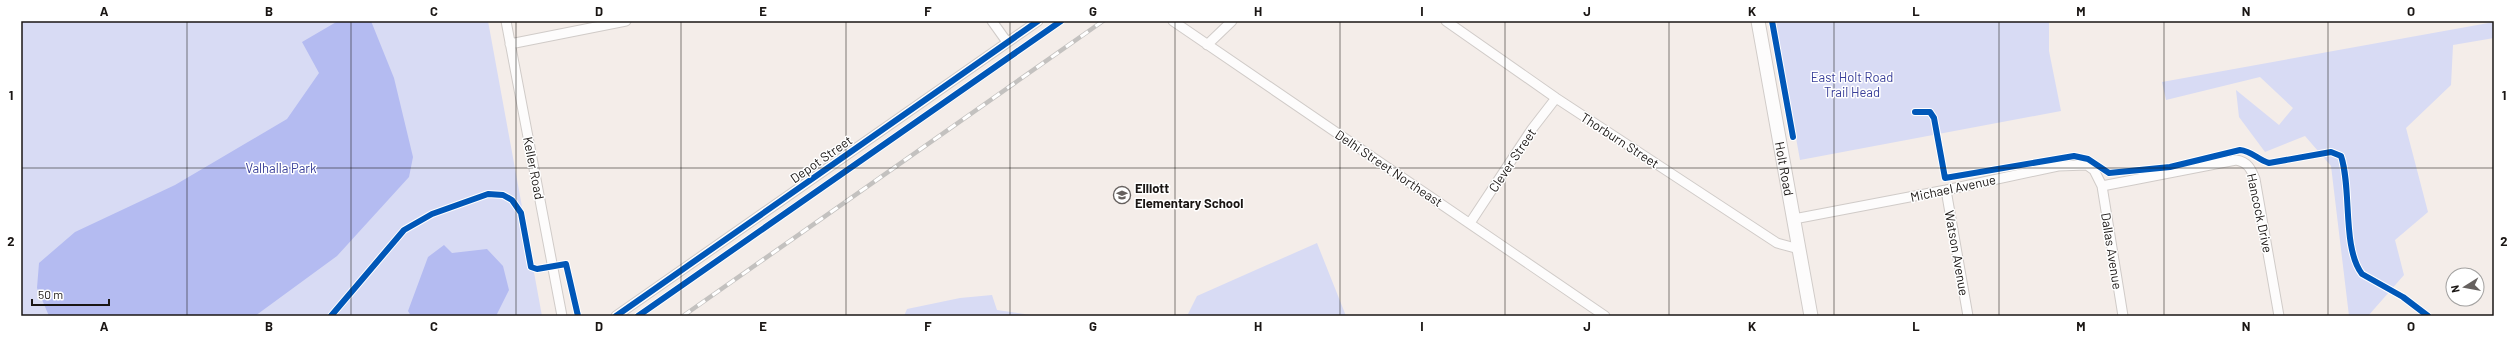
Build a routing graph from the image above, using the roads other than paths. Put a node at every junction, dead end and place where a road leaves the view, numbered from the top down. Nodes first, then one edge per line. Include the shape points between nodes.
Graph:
1 (506, 21) edge
2 (626, 21) edge
3 (992, 21) edge
4 (1038, 21) edge
5 (1173, 21) edge
6 (1232, 21) edge
7 (1446, 21) edge
8 (1758, 21) edge
9 (1007, 42) junction
10 (510, 44) junction
11 (1207, 45) junction
12 (1556, 98) junction
13 (2102, 186) junction
14 (1946, 190) junction
15 (1794, 219) junction
16 (1470, 223) junction
17 (1799, 249) junction
18 (562, 316) edge
19 (616, 316) edge
20 (1605, 316) edge
21 (1811, 316) edge
22 (1968, 316) edge
23 (2123, 316) edge
24 (2279, 316) edge

1 - 10 street, Keller Road
2 - 10 street
3 - 9 street
4 - 9 street, Depot Street
5 - 11 street, Delhi Street Northeast
6 - 11 street
7 - 12 street, Thorburn Street
8 - 15 main road, Holt Road
9 - 19 street, Depot Street
10 - 18 street, Keller Road
11 - 16 street, Delhi Street Northeast
12 - 16 street, Clever Street via 1532,129
12 - 17 street, Thorburn Street via 1777,243
13 - 14 street, Michael Avenue via 2094,170 2080,164 2058,166
13 - 23 street, Dallas Avenue
13 - 24 street, Hancock Drive via 2236,160 2244,161 2255,179
14 - 15 street, Michael Avenue
14 - 22 street, Watson Avenue
15 - 17 main road, Holt Road
16 - 20 street, Delhi Street Northeast
17 - 21 main road, Holt Road

